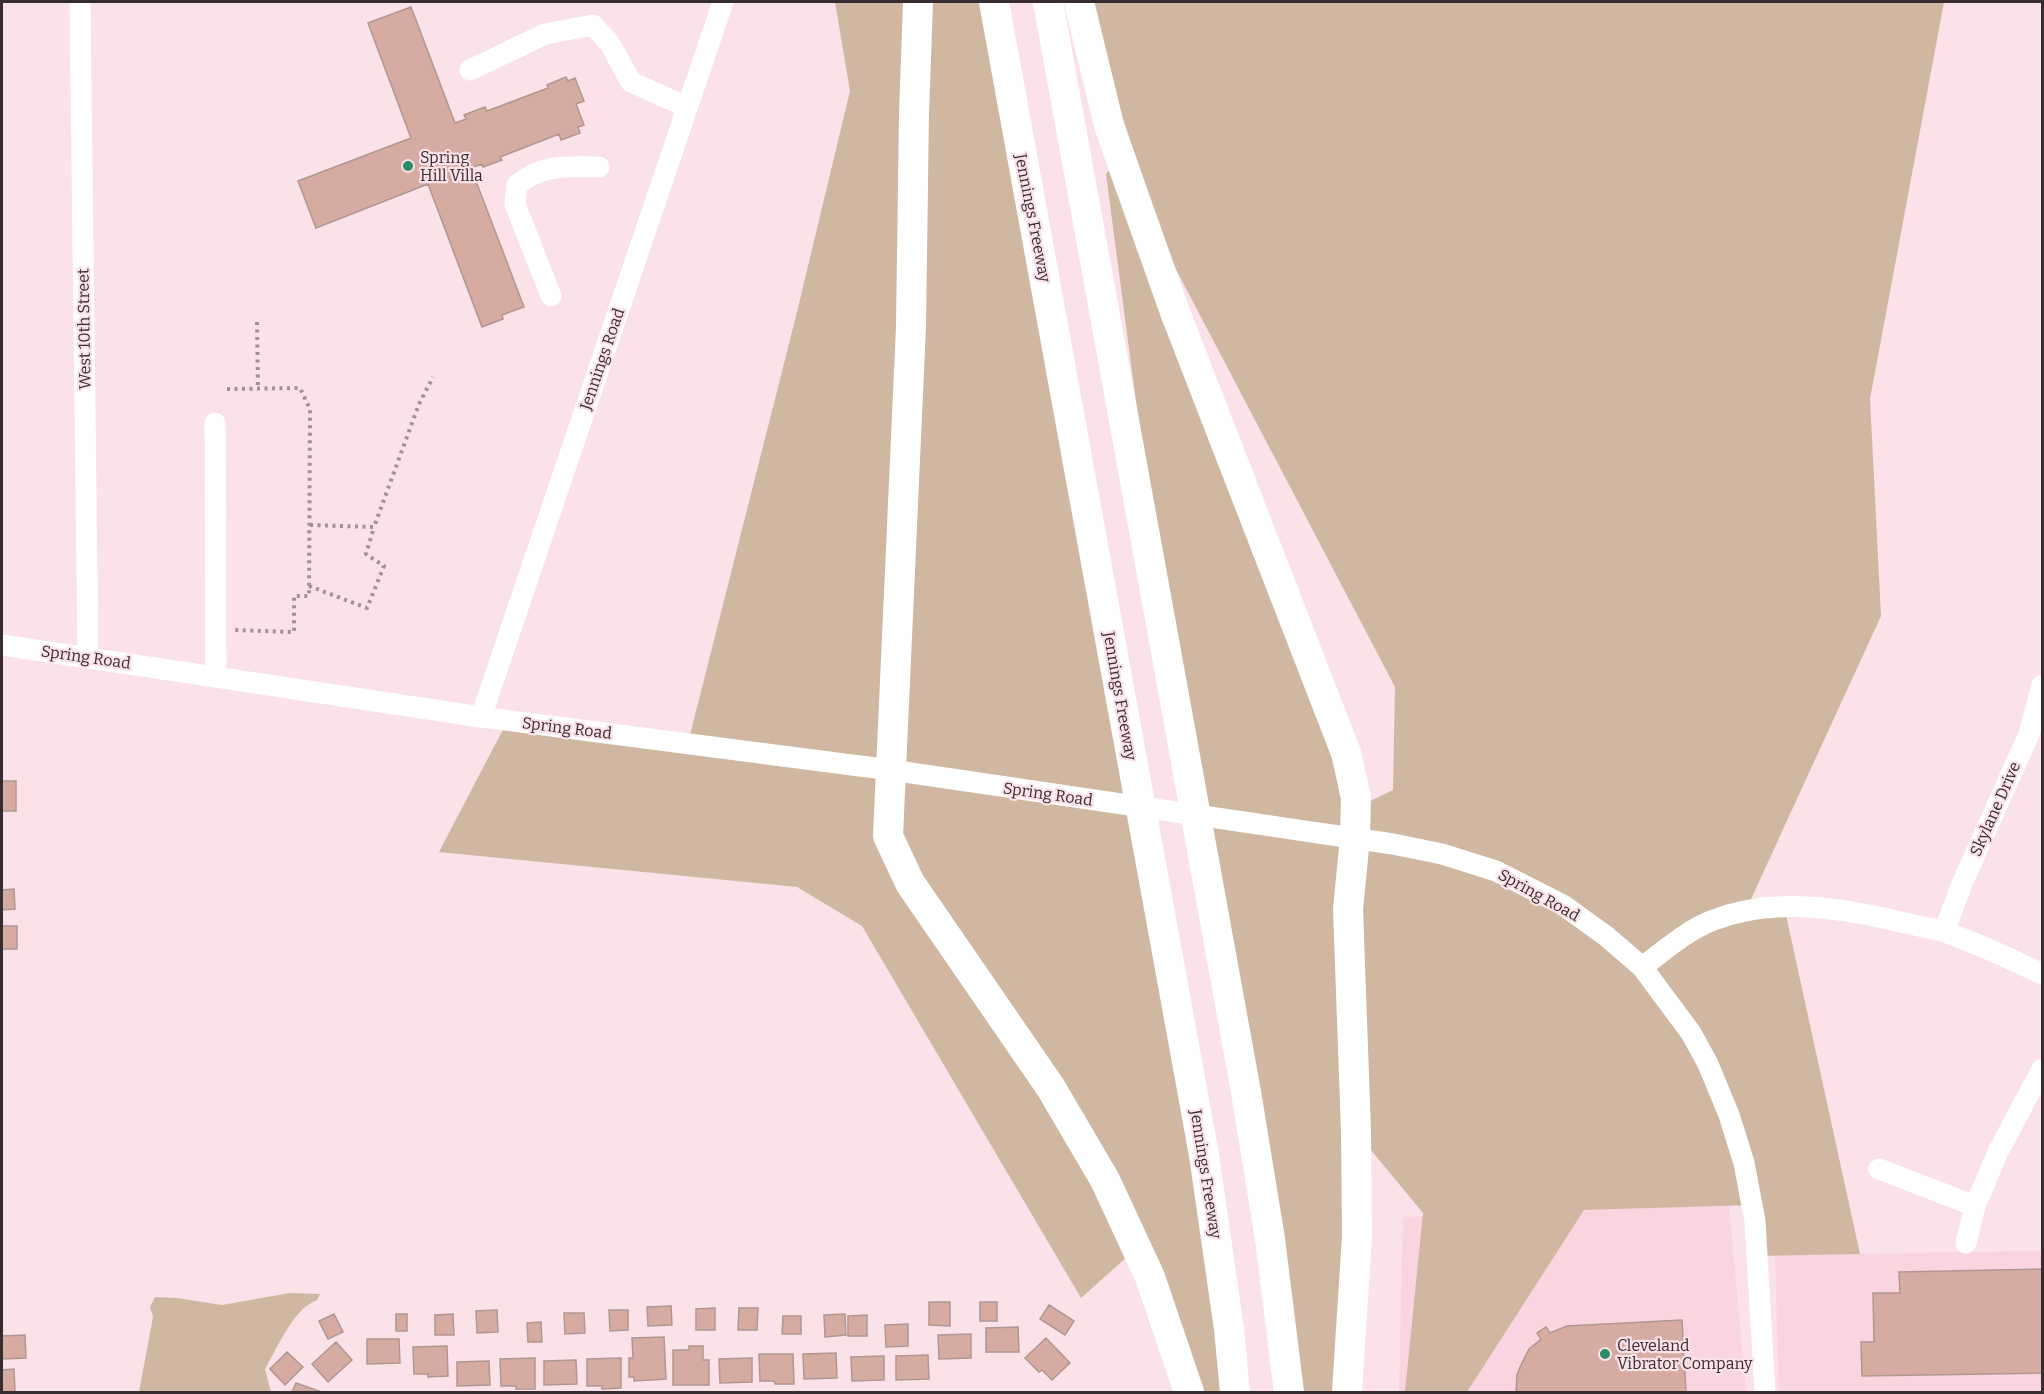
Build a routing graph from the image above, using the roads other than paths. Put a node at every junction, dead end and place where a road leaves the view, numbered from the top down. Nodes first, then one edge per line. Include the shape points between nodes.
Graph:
1 (80, 2) edge
2 (723, 2) edge
3 (918, 2) edge
4 (994, 2) edge
5 (1048, 2) edge
6 (1079, 2) edge
7 (470, 70) dead end
8 (687, 107) junction
9 (599, 167) dead end
10 (551, 296) dead end
11 (215, 423) dead end
12 (2, 645) edge
13 (88, 656) junction
14 (216, 676) junction
15 (2043, 685) edge
16 (481, 717) junction
17 (891, 770) junction
18 (1355, 838) junction
19 (1944, 932) junction
20 (1642, 967) junction
21 (2043, 974) edge
22 (2043, 1069) edge
23 (1879, 1169) dead end
24 (1975, 1206) junction
25 (1966, 1243) dead end
26 (1189, 1392) edge
27 (1235, 1392) edge
28 (1288, 1392) edge
29 (1347, 1392) edge
30 (1765, 1392) edge

1 - 13 street, West 10th Street
2 - 8 street, Jennings Road
3 - 17 highway via 911,327
4 - 27 highway, Jennings Freeway via 1202,1144
5 - 28 highway via 1246,1092 1270,1239
6 - 18 highway via 1109,125 1175,312 1346,753 1356,797
7 - 8 street via 545,34 593,25 610,44 631,82
8 - 16 street, Jennings Road
9 - 10 street via 552,167 531,174 517,185 515,204
11 - 14 street
12 - 13 street, Spring Road
13 - 14 street, Spring Road
14 - 16 street, Spring Road
15 - 19 street, Skylane Drive via 2029,734
16 - 17 street, Spring Road
17 - 18 street, Spring Road
17 - 26 highway via 888,836 910,883 1051,1088 1105,1180 1150,1277
18 - 20 street, Spring Road via 1442,854 1496,871 1563,905
18 - 29 highway via 1348,909 1357,1236
19 - 20 street via 1873,915 1775,907 1710,921
19 - 21 street
20 - 30 street, Spring Road via 1681,1018 1708,1064 1744,1163 1755,1221
22 - 24 street via 1998,1152
23 - 24 street
24 - 25 street

